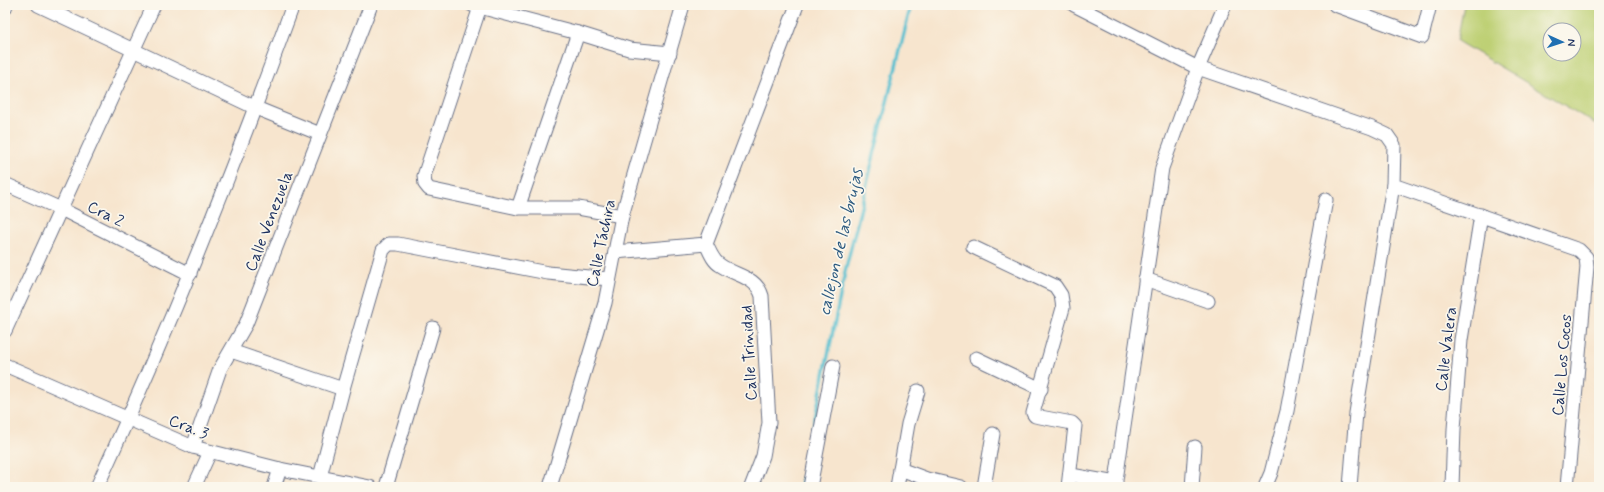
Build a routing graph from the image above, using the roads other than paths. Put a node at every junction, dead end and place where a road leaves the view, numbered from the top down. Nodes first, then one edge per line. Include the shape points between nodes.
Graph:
1 (6, 5) edge
2 (38, 5) edge
3 (154, 5) edge
4 (293, 5) edge
5 (371, 5) edge
6 (683, 5) edge
7 (797, 5) edge
8 (1074, 5) edge
9 (1225, 5) edge
10 (1335, 5) edge
11 (1430, 5) edge
12 (476, 6) edge
13 (5, 8) edge
14 (578, 33) junction
15 (133, 51) junction
16 (670, 53) junction
17 (1198, 68) junction
18 (256, 108) junction
19 (320, 134) junction
20 (5, 184) edge
21 (1393, 185) junction
22 (1326, 200) dead end
23 (518, 208) junction
24 (60, 209) junction
25 (1481, 215) junction
26 (622, 216) junction
27 (706, 244) junction
28 (973, 246) dead end
29 (615, 252) junction
30 (190, 274) junction
31 (609, 279) junction
32 (1145, 279) junction
33 (1208, 301) dead end
34 (433, 328) dead end
35 (5, 330) edge
36 (231, 351) junction
37 (976, 358) dead end
38 (5, 365) edge
39 (833, 366) dead end
40 (343, 389) junction
41 (1041, 389) junction
42 (918, 391) dead end
43 (128, 419) junction
44 (994, 434) dead end
45 (193, 447) junction
46 (1195, 447) dead end
47 (210, 452) junction
48 (280, 469) junction
49 (900, 469) junction
50 (320, 477) junction
51 (1069, 481) edge
52 (1115, 485) edge
53 (97, 487) edge
54 (194, 487) edge
55 (274, 487) edge
56 (370, 487) edge
57 (386, 487) edge
58 (550, 487) edge
59 (751, 487) edge
60 (810, 487) edge
61 (897, 487) edge
62 (961, 487) edge
63 (984, 487) edge
64 (1192, 487) edge
65 (1265, 487) edge
66 (1350, 487) edge
67 (1452, 487) edge
68 (1567, 487) edge

1 - 13 street
2 - 15 street
3 - 15 street
4 - 18 street
5 - 19 street, Calle Venezuela
6 - 16 street, Calle Táchira
7 - 27 street
8 - 17 street
9 - 17 street
10 - 11 street via 1422,37
12 - 14 street
12 - 23 street via 424,176 425,184 429,189
14 - 16 street via 629,49
14 - 23 street
15 - 18 street
15 - 24 street
16 - 26 street, Calle Táchira
17 - 21 street via 1387,135 1394,145
17 - 32 street via 1162,168
18 - 19 street
18 - 30 street
19 - 36 street, Calle Venezuela via 246,324
20 - 24 street, Cra 2
21 - 25 street
21 - 66 street via 1356,413
22 - 65 street via 1287,411
23 - 26 street via 578,208
24 - 30 street, Cra 2
24 - 35 street
25 - 67 street, Calle Valera via 1461,340
25 - 68 street, Calle Los Cocos via 1579,250 1586,257
26 - 29 street, Calle Táchira
27 - 29 street
27 - 59 street, Calle Trinidad via 711,256 719,265 753,281 760,287 762,296 769,423 763,456
28 - 41 street via 1055,286 1061,295 1063,308
29 - 31 street, Calle Táchira
30 - 43 street
31 - 40 street via 548,273 389,244 383,250
31 - 58 street, Calle Táchira via 605,303
32 - 33 street
32 - 52 street
34 - 57 street
36 - 40 street
36 - 45 street, Calle Venezuela via 220,369
37 - 41 street
38 - 43 street, Cra. 3
39 - 60 street
40 - 50 street
41 - 51 street via 1033,415 1072,423 1074,426
42 - 49 street via 908,424
43 - 45 street, Cra. 3
43 - 53 street
44 - 63 street
45 - 47 street, Cra. 3
46 - 64 street
47 - 48 street, Cra. 3
47 - 54 street
48 - 50 street, Cra. 3
48 - 55 street
49 - 61 street
49 - 62 street
50 - 56 street, Cra. 3
51 - 52 street

